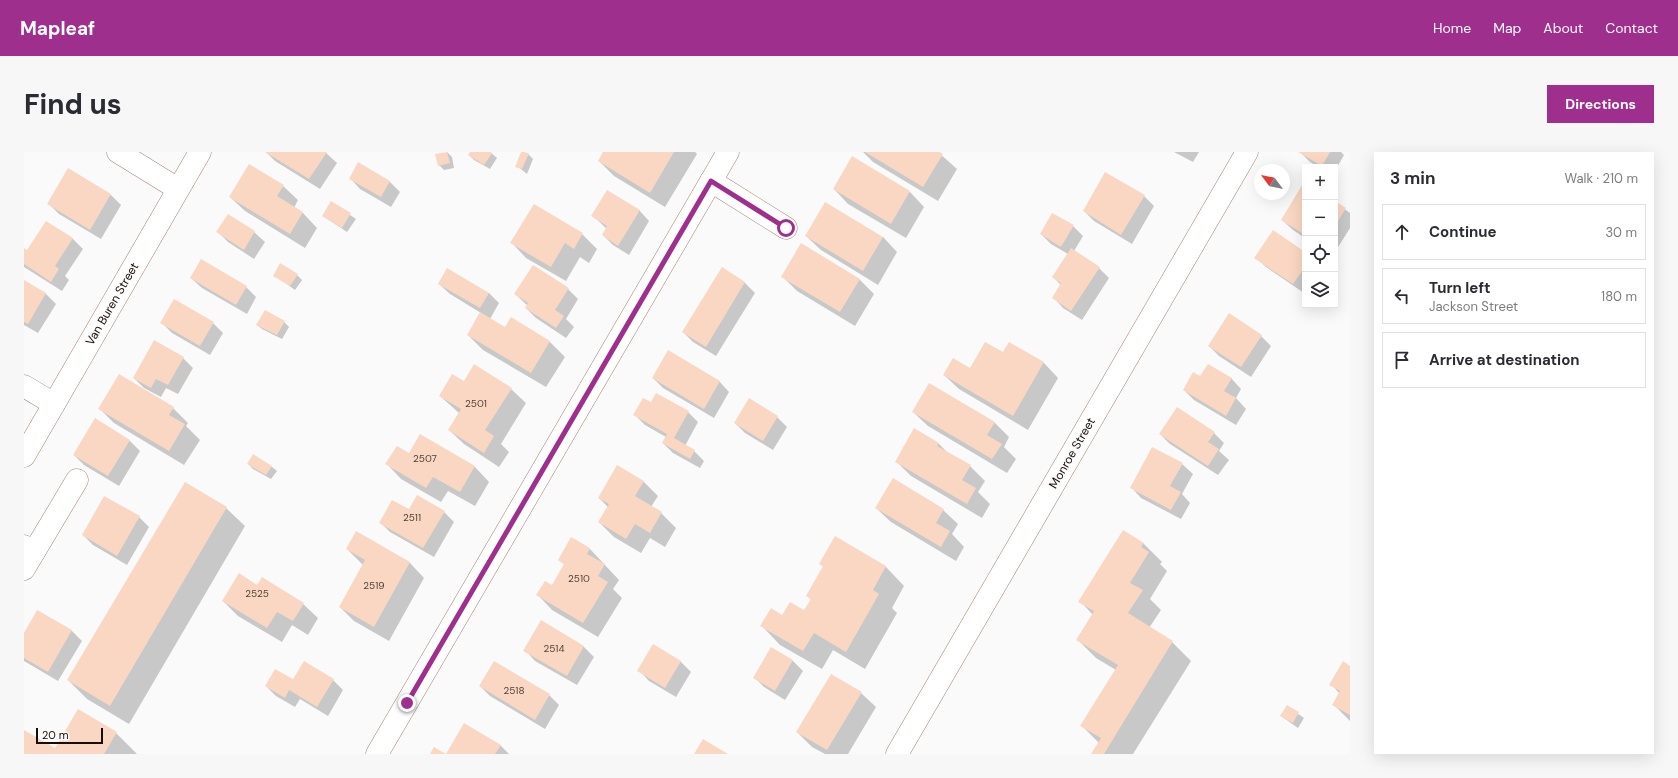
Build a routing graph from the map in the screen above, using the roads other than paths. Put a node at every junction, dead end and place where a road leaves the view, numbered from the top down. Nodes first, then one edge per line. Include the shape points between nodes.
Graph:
1 (118, 152) edge
2 (200, 152) edge
3 (728, 152) edge
4 (1247, 152) edge
5 (711, 181) junction
6 (178, 189) junction
7 (786, 228) dead end
8 (24, 386) edge
9 (54, 404) junction
10 (24, 456) edge
11 (77, 480) dead end
12 (27, 556) edge
13 (378, 754) edge
14 (896, 754) edge

1 - 6 street
2 - 6 street, Van Buren Street
3 - 5 street
4 - 14 street, Monroe Street
5 - 7 street
5 - 13 street
6 - 9 street, Van Buren Street
8 - 9 street
9 - 10 street, Van Buren Street
11 - 12 street

